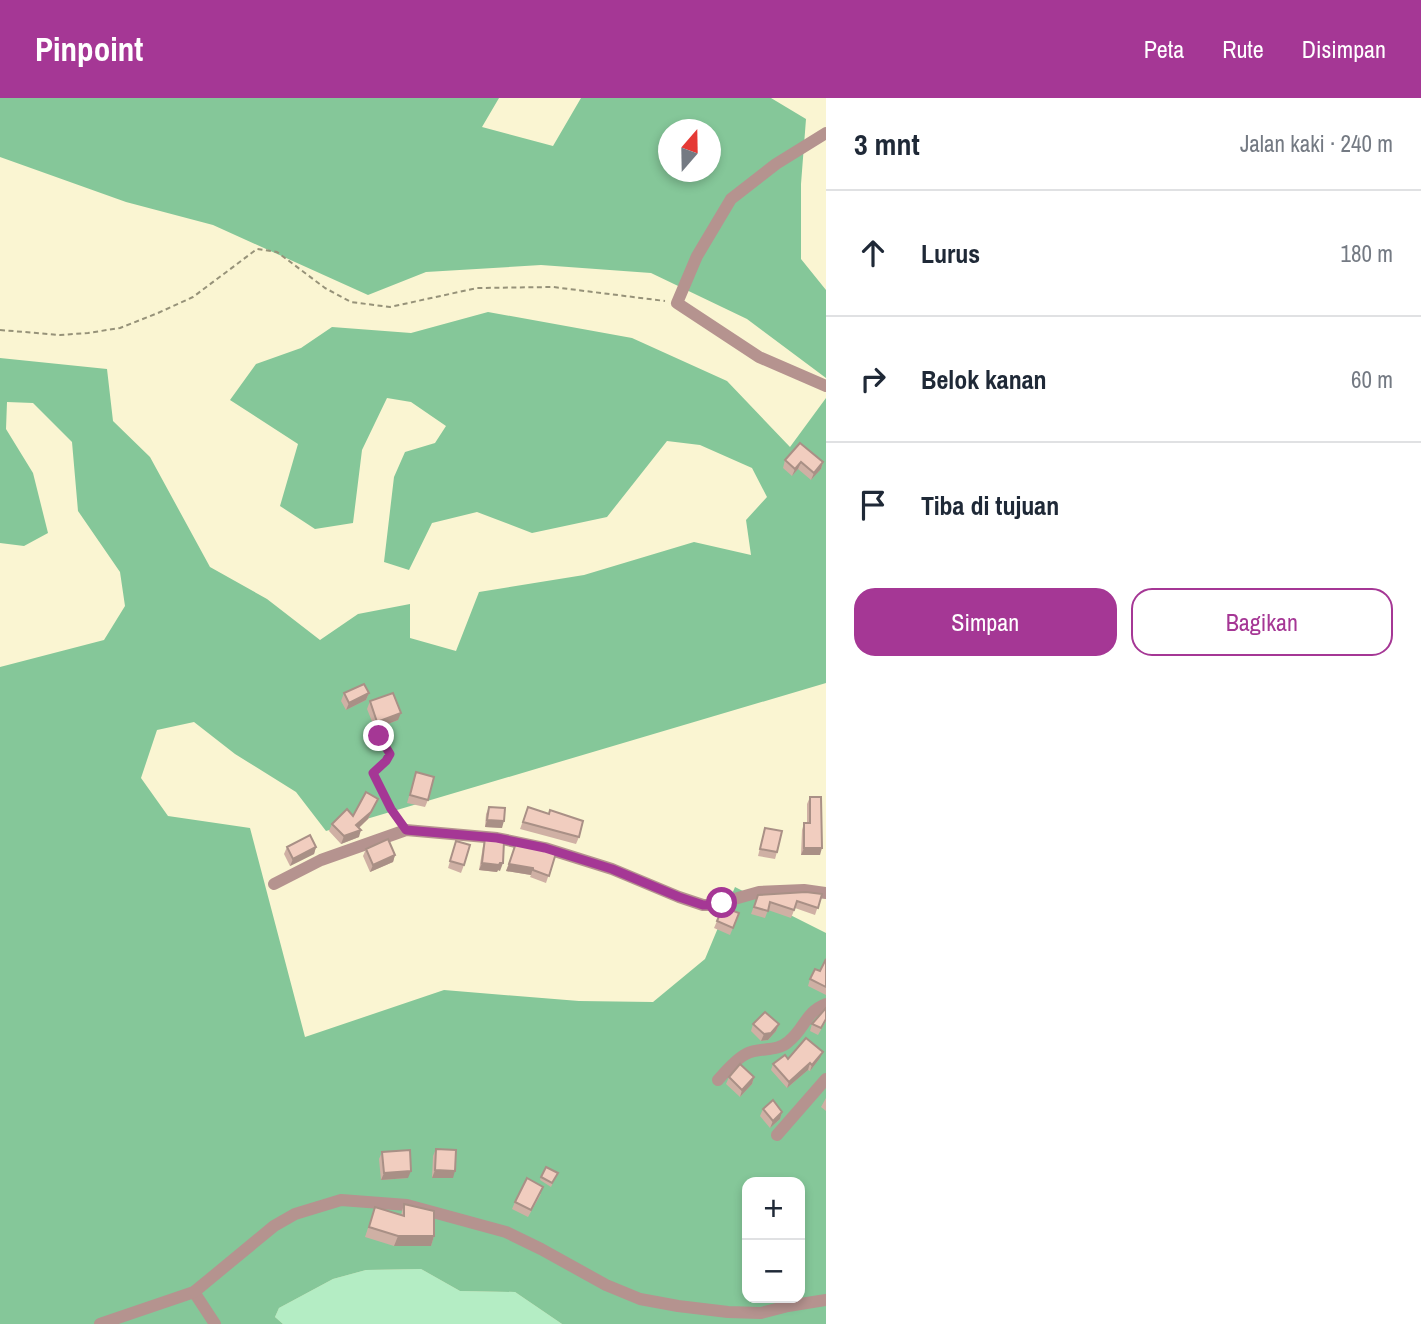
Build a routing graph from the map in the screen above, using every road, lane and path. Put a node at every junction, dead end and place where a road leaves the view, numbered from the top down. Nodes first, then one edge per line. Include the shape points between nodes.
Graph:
1 (826, 133) edge
2 (677, 303) junction
3 (0, 330) edge
4 (826, 386) edge
5 (379, 736) dead end
6 (406, 830) junction
7 (274, 884) dead end
8 (826, 893) edge
9 (824, 1007) edge
10 (826, 1079) edge
11 (718, 1080) dead end
12 (777, 1135) dead end
13 (194, 1292) junction
14 (826, 1300) edge
15 (100, 1324) edge
16 (215, 1324) edge

1 - 2 street via 732,199 697,256
2 - 3 path via 553,288 477,288 390,307 351,302 277,252 257,249 193,297 120,328 60,335
2 - 4 street via 759,357
5 - 6 lane via 390,754 373,773
6 - 7 street via 321,860
6 - 8 street via 497,838 545,848 703,905 759,892
9 - 11 street via 809,1014 787,1044 744,1055
10 - 12 street
13 - 14 street via 274,1226 295,1214 341,1200 407,1205 506,1232 640,1299 761,1313
13 - 15 street
13 - 16 street

